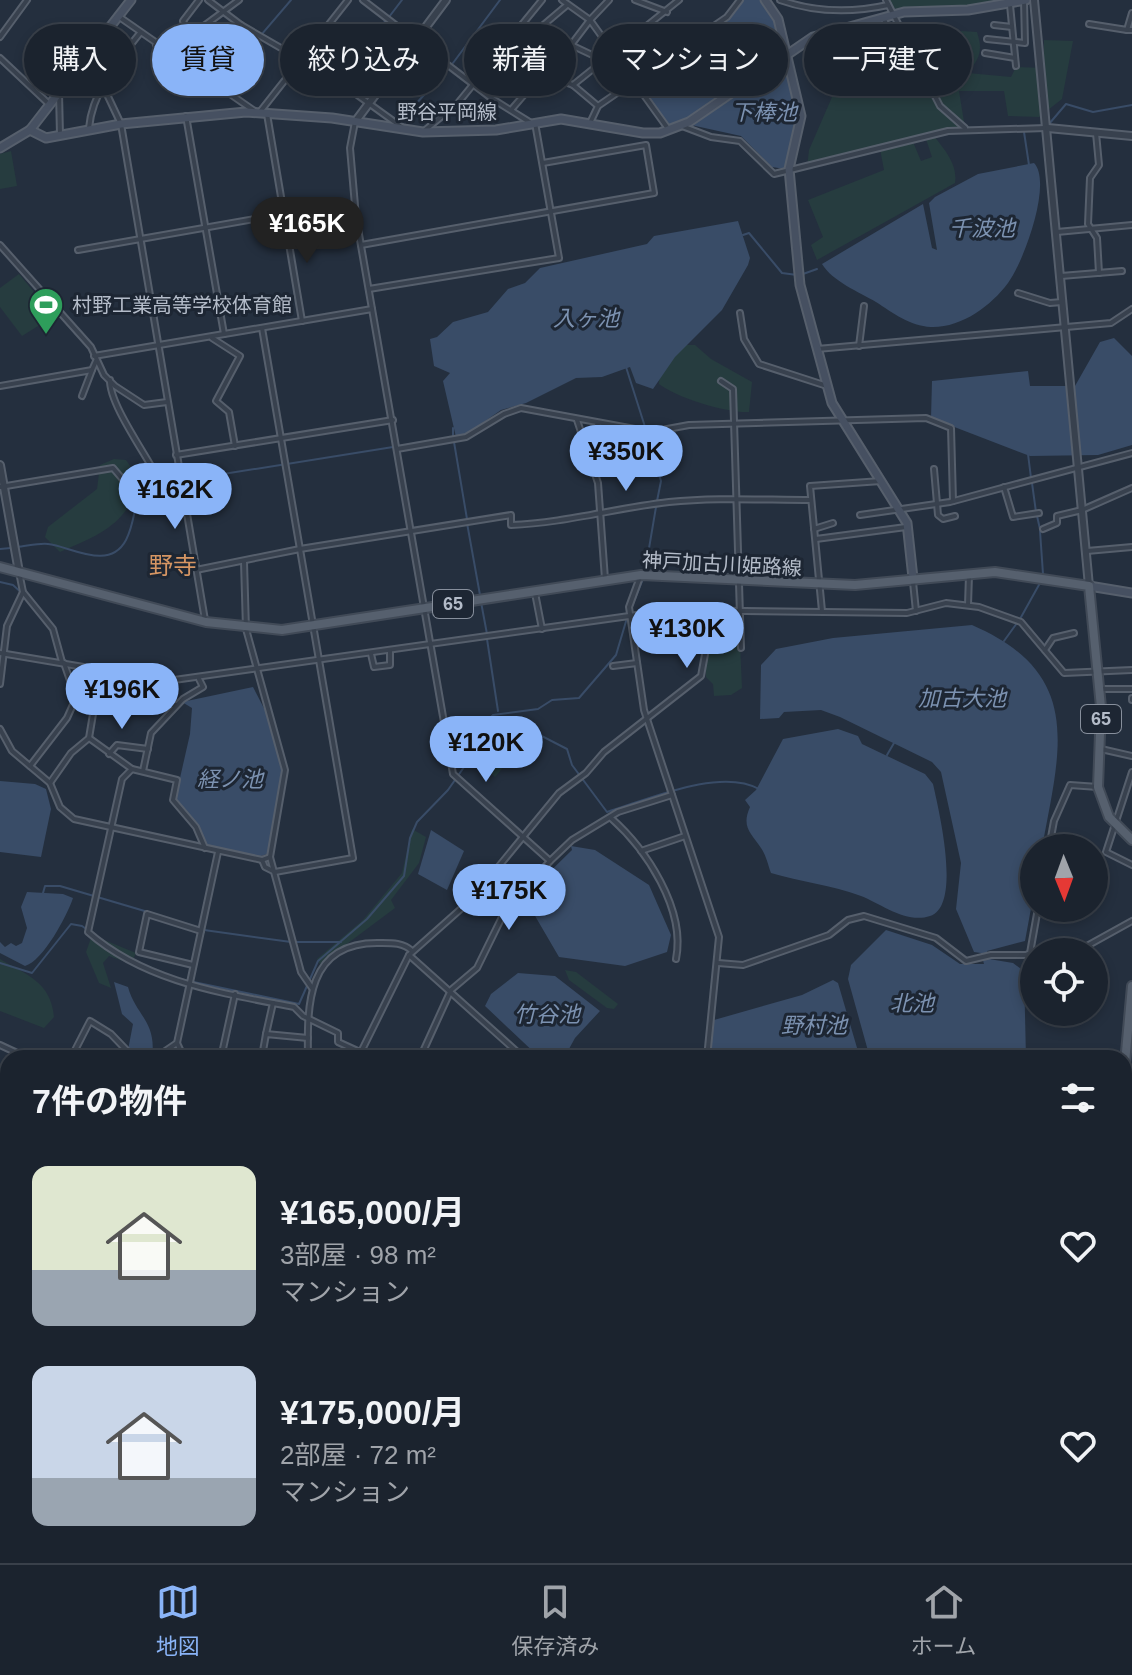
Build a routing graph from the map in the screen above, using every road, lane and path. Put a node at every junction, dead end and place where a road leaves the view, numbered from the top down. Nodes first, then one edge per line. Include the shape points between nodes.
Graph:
1 (27, 0) edge
2 (131, 0) edge
3 (199, 0) edge
4 (208, 0) edge
5 (239, 0) edge
6 (348, 0) edge
7 (363, 0) edge
8 (446, 0) edge
9 (542, 0) edge
10 (562, 0) edge
11 (609, 0) edge
12 (635, 0) edge
13 (679, 0) edge
14 (740, 0) edge
15 (780, 0) edge
16 (1025, 0) edge
17 (1034, 0) edge
18 (768, 1) edge
19 (887, 2) edge
20 (1010, 3) junction
21 (568, 4) junction
22 (225, 12) junction
23 (667, 12) junction
24 (1132, 13) edge
25 (893, 14) junction
26 (118, 16) junction
27 (883, 17) junction
28 (590, 20) junction
29 (112, 24) edge
30 (184, 24) edge
31 (203, 24) edge
32 (240, 24) edge
33 (328, 24) edge
34 (394, 24) edge
35 (427, 24) edge
36 (522, 24) edge
37 (544, 24) edge
38 (593, 24) edge
39 (652, 24) edge
40 (717, 24) edge
41 (779, 24) edge
42 (886, 24) edge
43 (1089, 24) dead end
44 (994, 25) dead end
45 (1012, 27) junction
46 (1130, 30) edge
47 (140, 33) junction
48 (0, 37) edge
49 (576, 38) edge
50 (136, 39) edge
51 (987, 39) dead end
52 (152, 42) edge
53 (1014, 44) junction
54 (788, 52) edge
55 (985, 53) dead end
56 (0, 58) edge
57 (788, 58) edge
58 (1015, 58) junction
59 (448, 66) edge
60 (1016, 66) dead end
61 (464, 78) edge
62 (280, 86) edge
63 (576, 88) edge
64 (464, 93) edge
65 (57, 96) edge
66 (59, 96) edge
67 (98, 96) edge
68 (108, 96) edge
69 (236, 96) edge
70 (358, 96) edge
71 (373, 96) edge
72 (490, 96) edge
73 (525, 96) edge
74 (612, 96) edge
75 (644, 96) edge
76 (725, 96) edge
77 (368, 102) junction
78 (50, 105) junction
79 (598, 106) junction
80 (511, 110) junction
81 (261, 113) junction
82 (186, 116) junction
83 (355, 122) junction
84 (533, 123) junction
85 (590, 123) junction
86 (121, 124) junction
87 (681, 126) junction
88 (965, 128) junction
89 (1048, 128) junction
90 (30, 130) junction
91 (89, 130) junction
92 (405, 130) junction
93 (1096, 130) junction
94 (669, 131) junction
95 (423, 132) junction
96 (60, 135) junction
97 (1132, 136) edge
98 (0, 148) edge
99 (543, 163) junction
100 (789, 169) junction
101 (551, 212) junction
102 (283, 214) junction
103 (1132, 225) edge
104 (205, 228) junction
105 (1089, 229) junction
106 (1057, 232) junction
107 (142, 239) junction
108 (0, 245) edge
109 (361, 245) junction
110 (78, 250) dead end
111 (1122, 271) dead end
112 (1099, 273) junction
113 (1061, 276) junction
114 (369, 289) junction
115 (1018, 293) dead end
116 (1064, 302) junction
117 (864, 306) dead end
118 (372, 309) junction
119 (1132, 309) edge
120 (740, 313) dead end
121 (302, 321) junction
122 (1066, 327) junction
123 (262, 328) junction
124 (224, 334) junction
125 (210, 337) junction
126 (160, 346) junction
127 (859, 346) junction
128 (817, 349) junction
129 (95, 358) junction
130 (92, 370) junction
131 (110, 380) junction
132 (721, 381) dead end
133 (0, 386) edge
134 (827, 386) junction
135 (82, 396) dead end
136 (167, 402) junction
137 (393, 420) junction
138 (577, 420) junction
139 (843, 421) junction
140 (598, 424) junction
141 (734, 424) junction
142 (589, 438) junction
143 (281, 439) junction
144 (609, 443) dead end
145 (583, 444) junction
146 (235, 446) junction
147 (397, 449) junction
148 (1132, 453) edge
149 (176, 455) junction
150 (0, 465) edge
151 (1078, 466) junction
152 (934, 469) dead end
153 (881, 481) junction
154 (162, 485) junction
155 (1004, 486) junction
156 (2, 487) edge
157 (181, 488) junction
158 (1132, 488) edge
159 (736, 500) junction
160 (811, 500) junction
161 (953, 501) junction
162 (937, 505) junction
163 (601, 510) junction
164 (902, 510) junction
165 (1082, 510) junction
166 (1039, 513) dead end
167 (860, 515) dead end
168 (955, 516) dead end
169 (833, 523) dead end
170 (908, 527) junction
171 (814, 529) junction
172 (1043, 529) dead end
173 (411, 530) junction
174 (815, 539) junction
175 (1132, 547) edge
176 (300, 549) junction
177 (1086, 551) junction
178 (244, 562) junction
179 (0, 567) edge
180 (196, 570) junction
181 (19, 572) junction
182 (970, 572) junction
183 (641, 575) junction
184 (913, 578) junction
185 (605, 579) junction
186 (738, 581) junction
187 (819, 585) junction
188 (1089, 586) junction
189 (535, 590) junction
190 (23, 592) junction
191 (1132, 593) edge
192 (968, 605) junction
193 (424, 609) junction
194 (739, 610) junction
195 (713, 611) junction
196 (822, 611) junction
197 (916, 611) junction
198 (630, 617) junction
199 (206, 622) junction
200 (314, 626) junction
201 (246, 629) junction
202 (542, 629) junction
203 (1074, 633) dead end
204 (431, 646) junction
205 (741, 648) dead end
206 (1045, 650) junction
207 (390, 651) junction
208 (1, 653) edge
209 (371, 654) junction
210 (319, 661) junction
211 (63, 662) junction
212 (637, 663) junction
213 (613, 666) dead end
214 (258, 670) junction
215 (1132, 670) edge
216 (1098, 672) junction
217 (199, 679) junction
218 (0, 684) edge
219 (1100, 689) junction
220 (1132, 689) edge
221 (76, 698) junction
222 (95, 702) junction
223 (178, 705) junction
224 (646, 720) junction
225 (0, 729) edge
226 (89, 738) junction
227 (148, 749) junction
228 (1099, 749) junction
229 (109, 754) junction
230 (1132, 756) edge
231 (30, 766) junction
232 (132, 769) junction
233 (142, 771) junction
234 (1132, 772) edge
235 (50, 783) junction
236 (1098, 787) junction
237 (671, 793) junction
238 (1125, 798) junction
239 (1132, 799) edge
240 (611, 818) junction
241 (1116, 827) junction
242 (111, 828) junction
243 (1052, 834) edge
244 (685, 836) junction
245 (524, 838) junction
246 (1132, 840) edge
247 (205, 848) junction
248 (218, 851) junction
249 (641, 851) junction
250 (270, 857) junction
251 (262, 860) junction
252 (550, 861) junction
253 (1132, 865) edge
254 (275, 872) junction
255 (1132, 921) edge
256 (201, 931) junction
257 (1101, 938) edge
258 (410, 953) junction
259 (1020, 954) edge
260 (676, 959) dead end
261 (718, 963) junction
262 (193, 965) junction
263 (190, 984) junction
264 (1132, 986) edge
265 (312, 988) junction
266 (451, 990) junction
267 (235, 994) junction
268 (273, 1003) junction
269 (308, 1019) junction
270 (266, 1034) junction
271 (308, 1038) junction
272 (177, 1043) junction
273 (75, 1050) edge
274 (126, 1050) edge
275 (167, 1050) edge
276 (180, 1050) edge
277 (223, 1050) edge
278 (263, 1050) edge
279 (308, 1050) edge
280 (359, 1050) edge
281 (362, 1050) edge
282 (424, 1050) edge
283 (515, 1050) edge
284 (708, 1050) edge
285 (1126, 1050) edge

1 - 48 street
2 - 26 main road
3 - 30 street
4 - 22 street
5 - 22 street
6 - 33 street
7 - 34 street
8 - 35 street
9 - 36 street
10 - 21 street
11 - 28 street
12 - 23 street
13 - 23 street
14 - 40 street
15 - 19 street via 804,9 835,10
16 - 20 main road, 野谷平岡線
16 - 53 street via 1025,43
17 - 89 street
18 - 41 main road
19 - 25 street
20 - 25 main road, 野谷平岡線
20 - 45 street
21 - 28 street
21 - 37 street
22 - 31 street
22 - 32 street
23 - 39 street
24 - 46 street
25 - 27 main road, 野谷平岡線
25 - 88 street via 944,113
26 - 29 main road
26 - 47 street
27 - 42 street
27 - 54 main road, 野谷平岡線 via 813,37
28 - 38 street
28 - 49 street
43 - 46 street
44 - 45 street
45 - 53 street
47 - 50 street
47 - 52 street
51 - 53 street
53 - 58 street
55 - 58 street
56 - 78 street
57 - 100 main road via 801,116
58 - 60 street
59 - 61 street
62 - 81 street
63 - 79 street
64 - 95 street
65 - 78 main road
66 - 96 street
67 - 91 street
68 - 86 street
69 - 81 street
70 - 77 street
71 - 77 street
72 - 80 street
73 - 80 street
74 - 79 street
75 - 94 street
76 - 87 main road, 野谷平岡線
77 - 83 street
77 - 92 street
78 - 90 main road
79 - 85 street
80 - 84 street
81 - 82 main road, 野谷平岡線
81 - 83 main road, 野谷平岡線
81 - 102 street
82 - 86 main road, 野谷平岡線
82 - 104 street
83 - 92 main road, 野谷平岡線
83 - 109 street via 350,148
84 - 85 main road, 野谷平岡線
84 - 95 main road, 野谷平岡線
84 - 99 street
85 - 94 main road, 野谷平岡線 via 643,133
86 - 91 main road, 野谷平岡線
86 - 107 street
87 - 94 main road, 野谷平岡線
87 - 100 street via 740,141 774,174
88 - 89 street
88 - 100 street
89 - 93 street
89 - 106 street
90 - 96 main road, 野谷平岡線 via 41,138
90 - 98 main road
91 - 96 main road, 野谷平岡線
92 - 95 main road, 野谷平岡線
93 - 97 street
93 - 105 street via 1099,165 1090,178
99 - 101 street
99 - 101 street via 647,147 653,195
100 - 128 main road via 800,278
101 - 109 street
101 - 114 street via 559,258
102 - 104 street
102 - 121 street
103 - 105 street
104 - 107 street
104 - 124 street
105 - 106 street
105 - 112 street via 1097,238
106 - 113 street
107 - 110 street
107 - 126 street
108 - 129 street via 91,347
109 - 114 street
111 - 112 street
112 - 113 street
113 - 116 street
114 - 118 street
115 - 116 street
116 - 122 street
117 - 127 street
118 - 121 street
118 - 137 street
119 - 122 street via 1111,323
120 - 134 street via 744,339 759,364
121 - 123 street
122 - 127 street
122 - 151 street
123 - 124 street
123 - 143 street
124 - 125 street
125 - 126 street
125 - 146 street via 240,356 216,401 229,412
126 - 129 street
126 - 136 street
127 - 128 street
128 - 134 main road
129 - 130 street
129 - 131 street
130 - 133 street
130 - 135 street
131 - 136 street via 144,405
131 - 154 street via 109,393
132 - 141 street via 733,389
134 - 139 main road
136 - 149 street
137 - 143 street
137 - 147 street
138 - 140 street
138 - 145 street
138 - 147 street via 521,408 466,437
139 - 141 street
139 - 153 main road
139 - 161 street via 926,418 951,428
140 - 141 street via 651,432
140 - 142 street
141 - 159 street
142 - 144 street
142 - 145 street
143 - 146 street
143 - 176 street
145 - 163 street via 598,483
146 - 149 street
147 - 173 street
148 - 151 street
149 - 157 street
150 - 156 street
151 - 155 street
151 - 165 street
152 - 162 street
153 - 160 street via 810,486
153 - 164 main road
154 - 156 street via 136,495 113,468
154 - 157 street
155 - 161 street
155 - 166 street via 1013,517
156 - 181 street
157 - 180 street
158 - 165 street
159 - 160 street
159 - 163 street
159 - 186 street
160 - 171 street
161 - 162 street
162 - 164 street
162 - 168 street via 941,518
163 - 173 street via 547,524 511,525 511,515
163 - 185 street
164 - 167 street
164 - 170 main road
165 - 172 street via 1057,516 1057,523
165 - 177 street
169 - 171 street
170 - 174 street
170 - 184 main road
171 - 174 street
173 - 176 street
173 - 193 street
174 - 187 street
175 - 177 street
176 - 178 street
176 - 200 street
177 - 188 street
178 - 180 street
178 - 201 street
179 - 181 main road, 神戸加古川姫路線 / 65
180 - 199 street
181 - 190 street
181 - 199 main road, 神戸加古川姫路線 / 65
182 - 184 main road, 神戸加古川姫路線 / 65
182 - 188 main road, 神戸加古川姫路線 / 65
182 - 192 street
183 - 185 main road, 神戸加古川姫路線 / 65
183 - 186 main road, 神戸加古川姫路線 / 65
183 - 198 street
184 - 187 main road, 神戸加古川姫路線 / 65
184 - 197 street
185 - 189 main road, 神戸加古川姫路線 / 65
186 - 187 main road, 神戸加古川姫路線 / 65
186 - 194 street
187 - 196 street
188 - 191 main road
188 - 216 main road, 65
189 - 193 main road, 神戸加古川姫路線 / 65
189 - 202 street
190 - 208 street
190 - 211 street via 53,629
192 - 197 street via 934,604
192 - 206 street via 1021,622
193 - 200 main road, 神戸加古川姫路線 / 65
193 - 204 street
194 - 195 street
194 - 196 street
194 - 205 street
195 - 198 street
195 - 224 street via 701,676
196 - 197 street
198 - 202 street
198 - 212 street
199 - 201 main road, 神戸加古川姫路線 / 65
200 - 201 main road, 神戸加古川姫路線 / 65
200 - 210 street
201 - 214 street
202 - 204 street
203 - 206 street via 1053,638
204 - 207 street
204 - 245 street via 457,777
206 - 216 street via 1064,673
207 - 209 street
207 - 209 street via 390,665 374,667
208 - 211 street
208 - 218 street
209 - 210 street
210 - 214 street
210 - 254 street via 353,858
211 - 217 street via 167,681
211 - 221 street
212 - 213 street
212 - 224 street
214 - 217 street
214 - 250 street via 285,770
215 - 216 street
216 - 219 main road, 65
217 - 223 street via 203,687
219 - 220 street
219 - 228 main road, 65
221 - 222 street
221 - 231 street
222 - 223 street
222 - 226 street
223 - 227 street via 151,733
224 - 237 street
224 - 245 street via 559,793
225 - 231 street via 12,751
226 - 229 street
226 - 235 street
227 - 229 street via 117,745
227 - 233 street
228 - 230 street
228 - 236 main road, 65
229 - 232 street
231 - 235 street
232 - 233 street
232 - 242 street via 122,779
233 - 247 street via 177,780 173,800 196,827
234 - 238 street
235 - 242 street via 60,807 74,819
236 - 241 main road, 65
236 - 243 street via 1070,785
237 - 240 street
237 - 244 street
238 - 239 street
238 - 241 street
240 - 249 street
240 - 252 street via 572,840
241 - 246 main road, 65
241 - 253 street via 1106,852
242 - 247 street
242 - 263 street via 88,932 111,953
244 - 249 street
244 - 261 street via 719,937
245 - 252 street
245 - 258 street via 472,899
247 - 248 street
248 - 251 street
248 - 256 street
249 - 260 street via 667,899 679,942
250 - 251 street
250 - 254 street
251 - 254 street
252 - 266 street via 503,915 477,968
254 - 265 street via 301,972
255 - 257 street
256 - 262 street
256 - 262 street via 147,914 139,952
258 - 265 street via 400,944 350,946 320,967
258 - 266 street
258 - 281 street
259 - 261 street via 966,961 936,938 864,916 848,920 829,935 743,965
261 - 284 street
262 - 263 street
263 - 267 street
263 - 272 street
264 - 285 main road
265 - 269 street
266 - 282 street
266 - 283 street
267 - 268 street
267 - 277 street
268 - 269 street via 294,1007
268 - 270 street
269 - 271 street
269 - 280 street via 338,1033 338,1042
270 - 271 street
270 - 278 street
271 - 279 street
272 - 275 street
272 - 276 street
273 - 274 street via 90,1021

